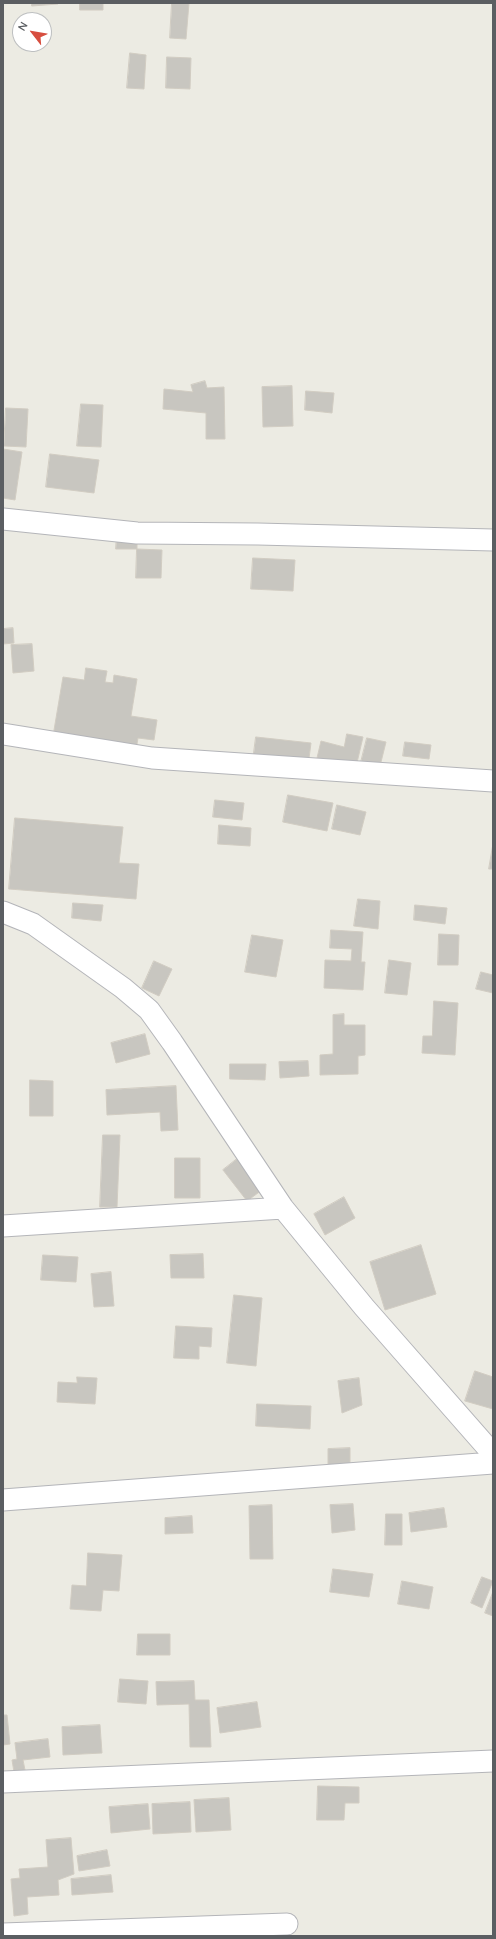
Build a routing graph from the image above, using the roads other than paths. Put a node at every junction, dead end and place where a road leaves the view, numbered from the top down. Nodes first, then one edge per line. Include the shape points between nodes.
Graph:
1 (3, 519) edge
2 (493, 540) edge
3 (3, 734) edge
4 (493, 781) edge
5 (3, 912) edge
6 (283, 1208) junction
7 (3, 1226) edge
8 (493, 1454) edge
9 (493, 1463) edge
10 (3, 1500) edge
11 (493, 1761) edge
12 (3, 1782) edge
13 (287, 1924) dead end
14 (3, 1934) edge

1 - 2 street via 137,533
3 - 4 street via 152,758
5 - 6 street via 33,924 123,988 148,1010
6 - 7 street
6 - 8 street via 364,1307
9 - 10 street
11 - 12 street
13 - 14 street

